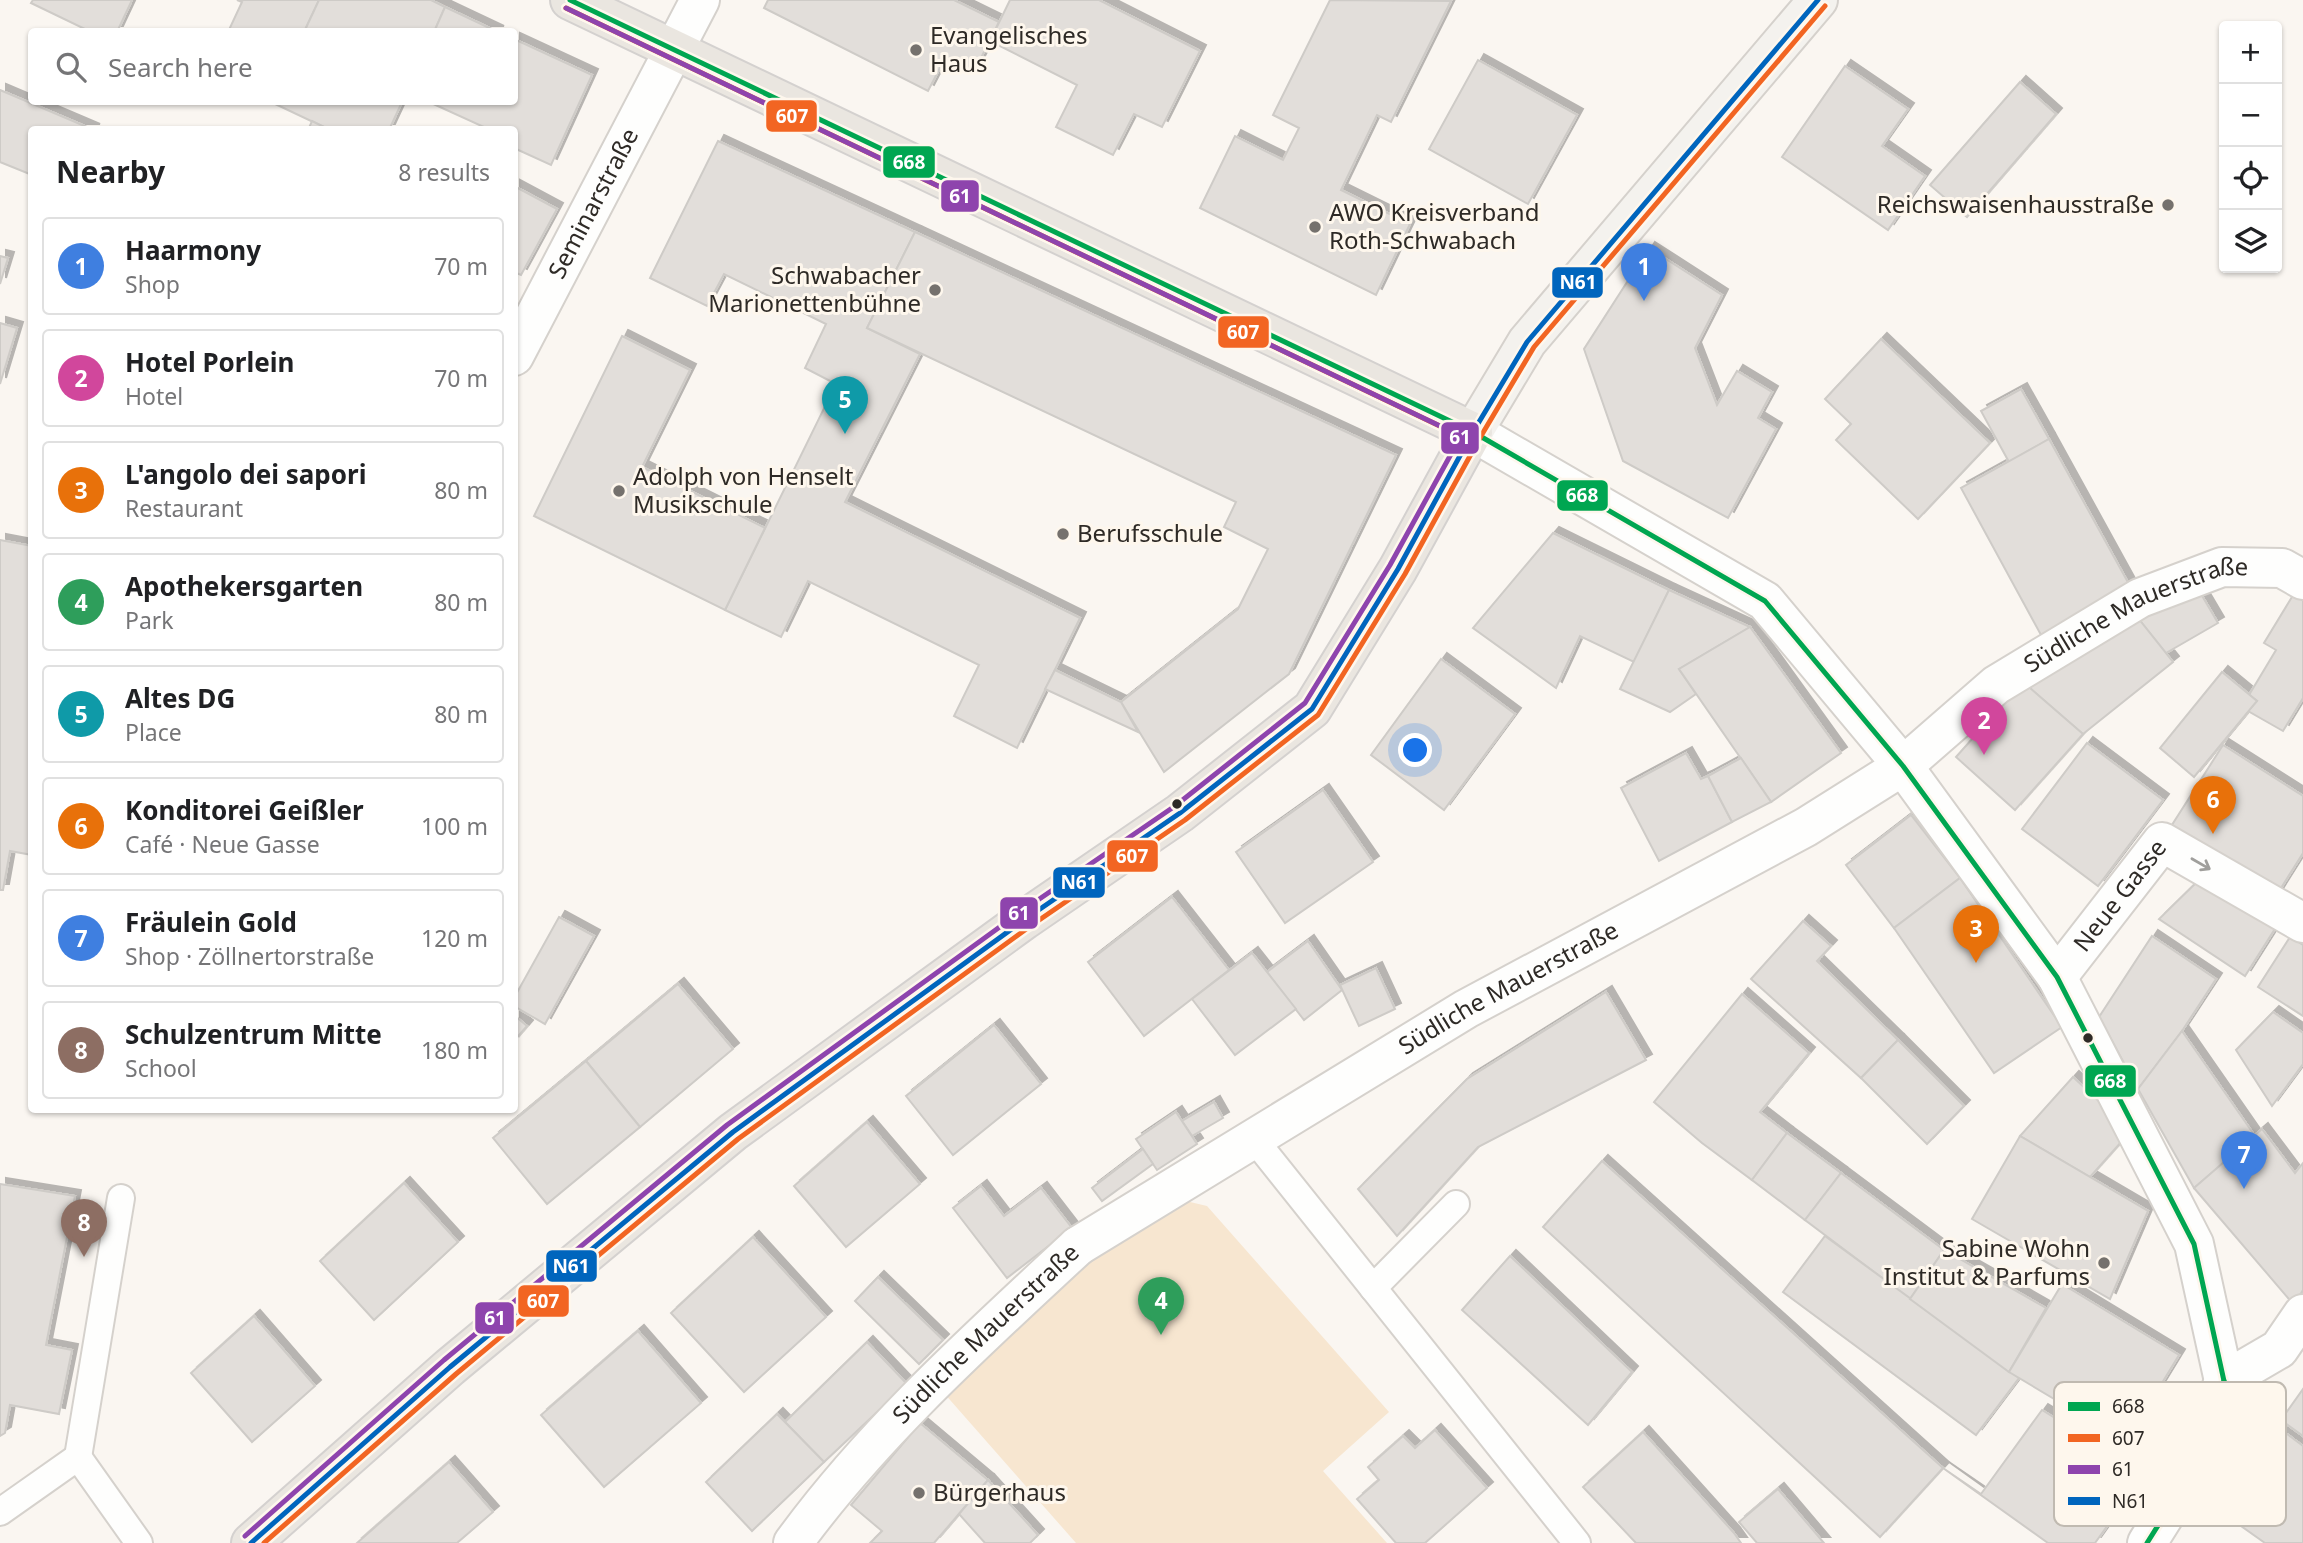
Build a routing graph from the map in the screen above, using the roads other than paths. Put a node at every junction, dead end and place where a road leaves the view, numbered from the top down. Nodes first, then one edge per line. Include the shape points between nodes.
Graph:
1 (570, 0) edge
2 (700, 0) edge
3 (1818, 0) edge
4 (673, 51) junction
5 (518, 348) edge
6 (1473, 432) junction
7 (2303, 580) edge
8 (1902, 766) junction
9 (2303, 923) edge
10 (2057, 977) junction
11 (1254, 1139) junction
12 (121, 1198) dead end
13 (1456, 1204) dead end
14 (1373, 1288) junction
15 (2303, 1314) edge
16 (2224, 1381) joint
17 (78, 1457) junction
18 (0, 1512) edge
19 (2158, 1526) edge
20 (139, 1543) edge
21 (251, 1543) edge
22 (793, 1543) edge
23 (1577, 1543) edge
24 (2147, 1543) edge

1 - 4 main road
2 - 4 street, Seminarstraße
3 - 6 main road via 1527,342
4 - 5 street, Seminarstraße
4 - 6 main road
6 - 8 street via 1765,601
6 - 21 main road via 1398,569 1312,709 1180,813 1024,920 733,1132 450,1367
7 - 8 street, Südliche Mauerstraße via 2283,569 2222,567 2140,598 1996,685
8 - 10 street
8 - 11 street, Südliche Mauerstraße via 1806,827 1466,1009
10 -> 9 street, Neue Gasse via 2162,842
10 - 16 street via 2194,1244
11 - 14 lane
11 - 22 street, Südliche Mauerstraße via 1079,1246 949,1366 826,1497
12 - 17 lane
13 - 14 lane
14 - 23 lane
15 - 16 street via 2279,1349
17 - 18 lane
17 - 20 lane
19 - 24 street

